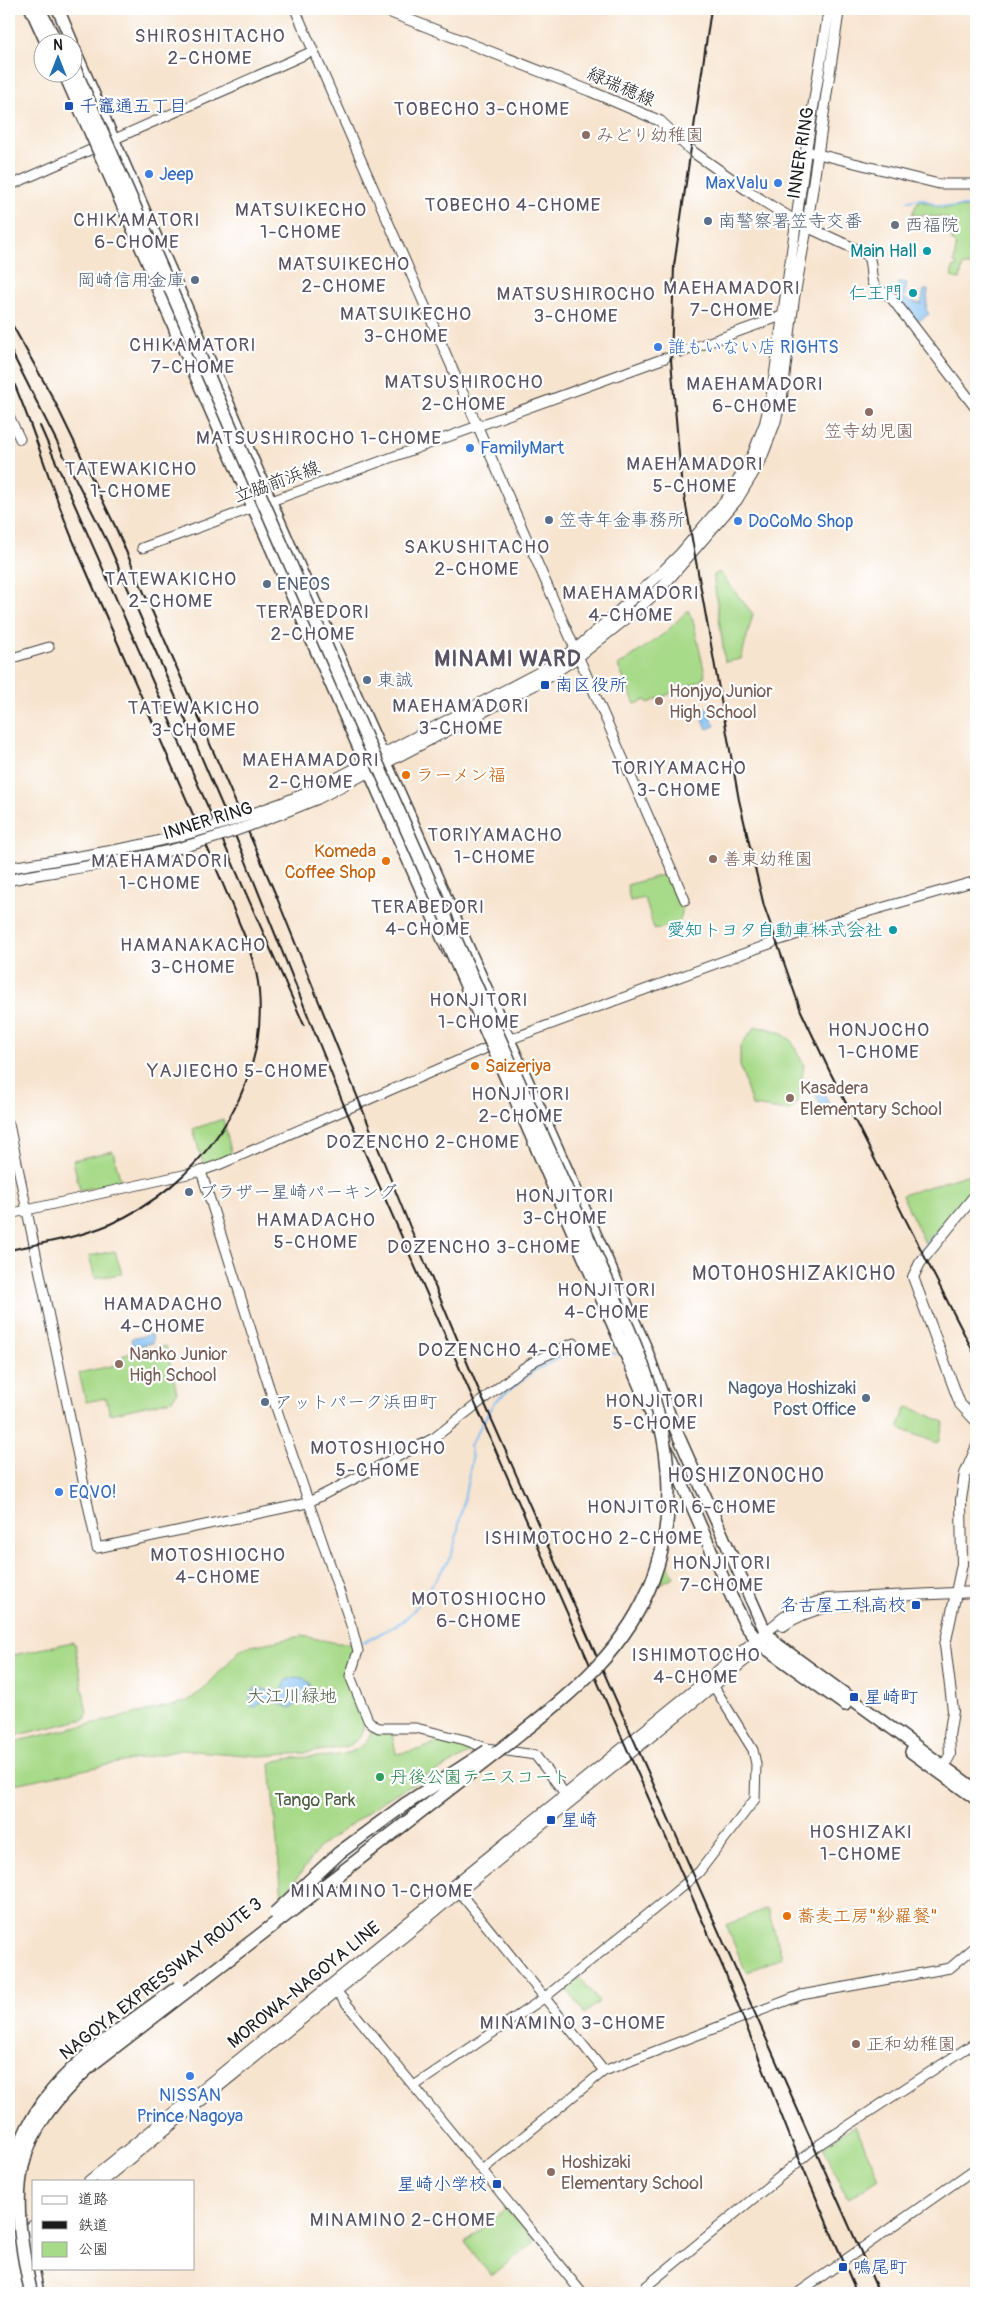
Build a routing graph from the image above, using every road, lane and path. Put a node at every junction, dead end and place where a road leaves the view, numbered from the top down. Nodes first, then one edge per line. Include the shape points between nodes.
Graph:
1 (31, 9) edge
2 (38, 9) edge
3 (49, 9) edge
4 (58, 9) edge
5 (295, 9) edge
6 (382, 9) edge
7 (829, 9) edge
8 (839, 9) edge
9 (396, 12) edge
10 (41, 32) edge
11 (47, 32) edge
12 (51, 32) edge
13 (59, 32) edge
14 (67, 32) edge
15 (313, 51) junction
16 (82, 67) edge
17 (64, 82) edge
18 (68, 82) edge
19 (74, 82) edge
20 (80, 82) edge
21 (113, 140) junction
22 (93, 148) junction
23 (806, 151) junction
24 (818, 154) junction
25 (976, 184) edge
26 (9, 186) edge
27 (796, 222) junction
28 (807, 226) junction
29 (787, 314) junction
30 (177, 335) junction
31 (682, 352) tunnel mouth
32 (666, 358) tunnel mouth
33 (976, 408) edge
34 (9, 416) edge
35 (478, 426) junction
36 (20, 439) dead end
37 (270, 501) junction
38 (252, 508) junction
39 (142, 548) dead end
40 (49, 647) dead end
41 (577, 653) junction
42 (9, 659) edge
43 (384, 760) junction
44 (367, 768) junction
45 (315, 795) junction
46 (9, 868) edge
47 (9, 880) edge
48 (976, 881) edge
49 (685, 900) dead end
50 (463, 957) junction
51 (508, 1039) junction
52 (489, 1047) junction
53 (9, 1124) edge
54 (201, 1171) junction
55 (976, 1194) edge
56 (27, 1211) junction
57 (9, 1214) edge
58 (599, 1243) junction
59 (574, 1343) dead end
60 (976, 1421) edge
61 (976, 1448) edge
62 (307, 1503) junction
63 (976, 1592) edge
64 (954, 1596) junction
65 (976, 1599) edge
66 (763, 1638) junction
67 (713, 1686) junction
68 (486, 1751) junction
69 (944, 1766) junction
70 (976, 1790) edge
71 (568, 1797) junction
72 (976, 1800) edge
73 (455, 1888) junction
74 (976, 1946) edge
75 (333, 1988) junction
76 (544, 1998) junction
77 (165, 2010) dead end
78 (976, 2042) edge
79 (604, 2071) junction
80 (414, 2086) junction
81 (9, 2155) edge
82 (976, 2168) edge
83 (482, 2170) junction
84 (90, 2180) edge
85 (103, 2180) edge
86 (30, 2233) edge
87 (10, 2247) edge
88 (32, 2248) edge
89 (35, 2270) edge
90 (23, 2293) edge
91 (31, 2293) edge
92 (38, 2293) edge
93 (582, 2293) edge
94 (638, 2293) edge
95 (798, 2293) edge

1 - 10 highway
2 - 11 highway
2 - 12 highway
3 - 13 highway
4 - 14 highway
5 - 15 street
6 - 9 main road, 緑瑞穂線
7 - 23 main road, INNER RING
8 - 24 main road, INNER RING
9 - 27 main road, 緑瑞穂線 via 660,121 693,152
15 - 21 street
15 - 35 street
16 - 21 highway
17 - 22 highway
18 - 68 highway, bridge via 645,1396 658,1449 660,1515 652,1559 634,1604 599,1656
19 - 30 highway via 168,294
20 - 50 highway, bridge
21 - 22 street
21 - 37 highway
22 - 26 street
22 - 30 highway
23 - 24 street
23 - 27 main road, INNER RING
24 - 25 street via 939,184
24 - 28 main road, INNER RING
27 - 28 main road, 緑瑞穂線
27 - 29 main road, INNER RING
28 - 29 main road, INNER RING
28 - 33 main road, 緑瑞穂線 via 869,257 876,288 891,297
29 - 31 street
29 - 41 main road, INNER RING via 782,396 775,423 760,462 737,500 663,586 638,610
30 - 38 highway
32 - 35 street, 立脇前浜線
34 - 36 street
35 - 37 street, 立脇前浜線
35 - 41 street
37 - 38 street, 立脇前浜線
37 - 43 highway
38 - 39 street, 立脇前浜線
38 - 44 highway
40 - 42 street
41 - 43 main road, INNER RING via 542,681
41 - 49 street
43 - 44 main road, INNER RING
43 - 51 highway
44 - 45 main road, INNER RING
44 - 52 highway
45 - 46 main road, INNER RING, bridge via 207,829 153,842
45 - 47 main road, INNER RING, bridge via 275,817 209,839 154,854
48 - 51 street via 853,916
50 - 58 highway, bridge via 473,990 583,1237
50 - 91 highway, bridge via 625,1321 658,1410 669,1487 664,1534 654,1576 639,1611 621,1639 572,1693 95,2062 56,2101 30,2143 20,2182 19,2224
51 - 52 street
51 - 58 highway
52 - 54 street via 313,1126
52 - 66 highway via 732,1598 746,1626
53 - 56 street
54 - 56 street
54 - 62 street
55 - 60 main road via 920,1263 913,1277 960,1404
56 - 57 street
56 - 62 street via 97,1548
58 - 66 highway via 645,1346
59 - 62 street via 536,1360 434,1438
61 - 64 main road via 965,1474 960,1500 963,1552
62 - 71 street via 352,1628 358,1651 350,1676 368,1720 379,1728 416,1728 486,1748 534,1755
63 - 64 main road, MOROWA-NAGOYA LINE
64 - 65 main road, MOROWA-NAGOYA LINE
64 - 66 main road, MOROWA-NAGOYA LINE via 834,1605 812,1610
64 - 69 main road via 945,1645 953,1711 950,1755
66 - 67 main road, MOROWA-NAGOYA LINE
66 - 69 highway via 778,1645
66 - 71 main road, MOROWA-NAGOYA LINE
66 - 72 highway
67 - 71 main road, MOROWA-NAGOYA LINE
67 - 76 street via 753,1750 755,1800 699,1872
68 - 77 highway, bridge via 369,1841 312,1892 166,2005
68 - 90 highway, NAGOYA EXPRESSWAY ROUTE 3, bridge via 364,1835 323,1867 268,1920 88,2055 60,2080 42,2102 19,2148 10,2190 13,2238
69 - 70 highway
71 - 73 main road, MOROWA-NAGOYA LINE
73 - 75 main road, MOROWA-NAGOYA LINE
73 - 76 street
74 - 79 street via 950,1968 801,1995
75 - 80 street
75 - 84 main road, MOROWA-NAGOYA LINE
75 - 85 main road, MOROWA-NAGOYA LINE
76 - 79 street
76 - 80 street
78 - 94 street via 820,2144
79 - 83 street
80 - 83 street
81 - 86 highway
82 - 95 street
83 - 93 street
86 - 87 main road
86 - 88 highway
87 - 90 highway
89 - 92 highway

